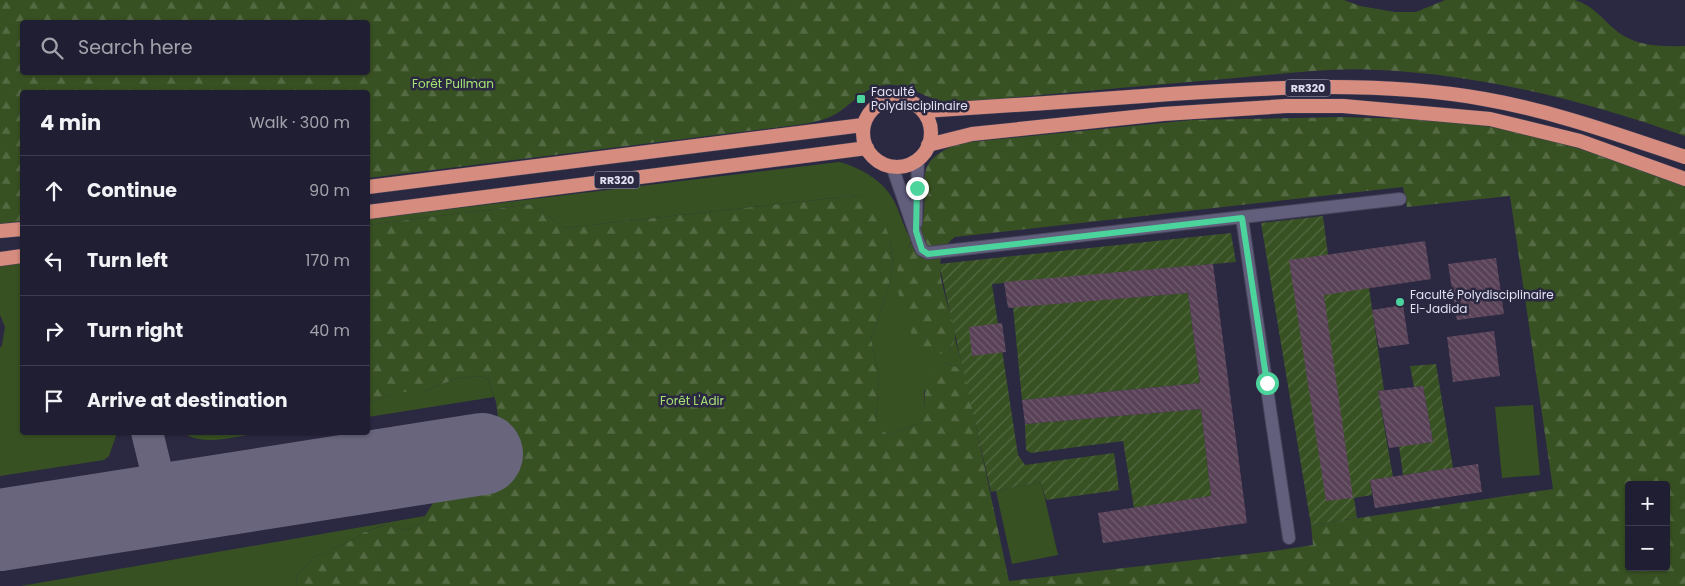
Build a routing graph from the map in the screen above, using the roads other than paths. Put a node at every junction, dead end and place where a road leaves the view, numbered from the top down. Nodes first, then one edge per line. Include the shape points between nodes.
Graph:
1 (923, 111) junction
2 (863, 125) junction
3 (928, 145) junction
4 (866, 148) junction
5 (1685, 157) edge
6 (918, 159) junction
7 (892, 166) junction
8 (1685, 179) edge
9 (370, 187) edge
10 (1400, 199) dead end
11 (370, 212) edge
12 (1242, 218) junction
13 (20, 229) edge
14 (0, 231) edge
15 (916, 231) junction
16 (20, 256) edge
17 (0, 259) edge
18 (1289, 538) dead end

1 - 2 highway via 901,99 889,100 877,105
1 - 3 highway via 930,128
1 - 5 highway, RR320 via 1245,89 1407,89 1483,99 1551,114
2 - 4 highway
2 - 9 highway, RR320
3 - 6 highway
3 - 8 highway, RR320 via 972,134 1163,114 1286,106 1343,106 1490,119 1580,141
4 - 7 highway via 882,163
4 - 11 highway, RR320
6 - 7 highway via 906,165
6 - 15 street
7 - 15 street
10 - 12 street
12 - 15 street via 928,254 922,250
12 - 18 street
13 - 14 highway
16 - 17 highway

